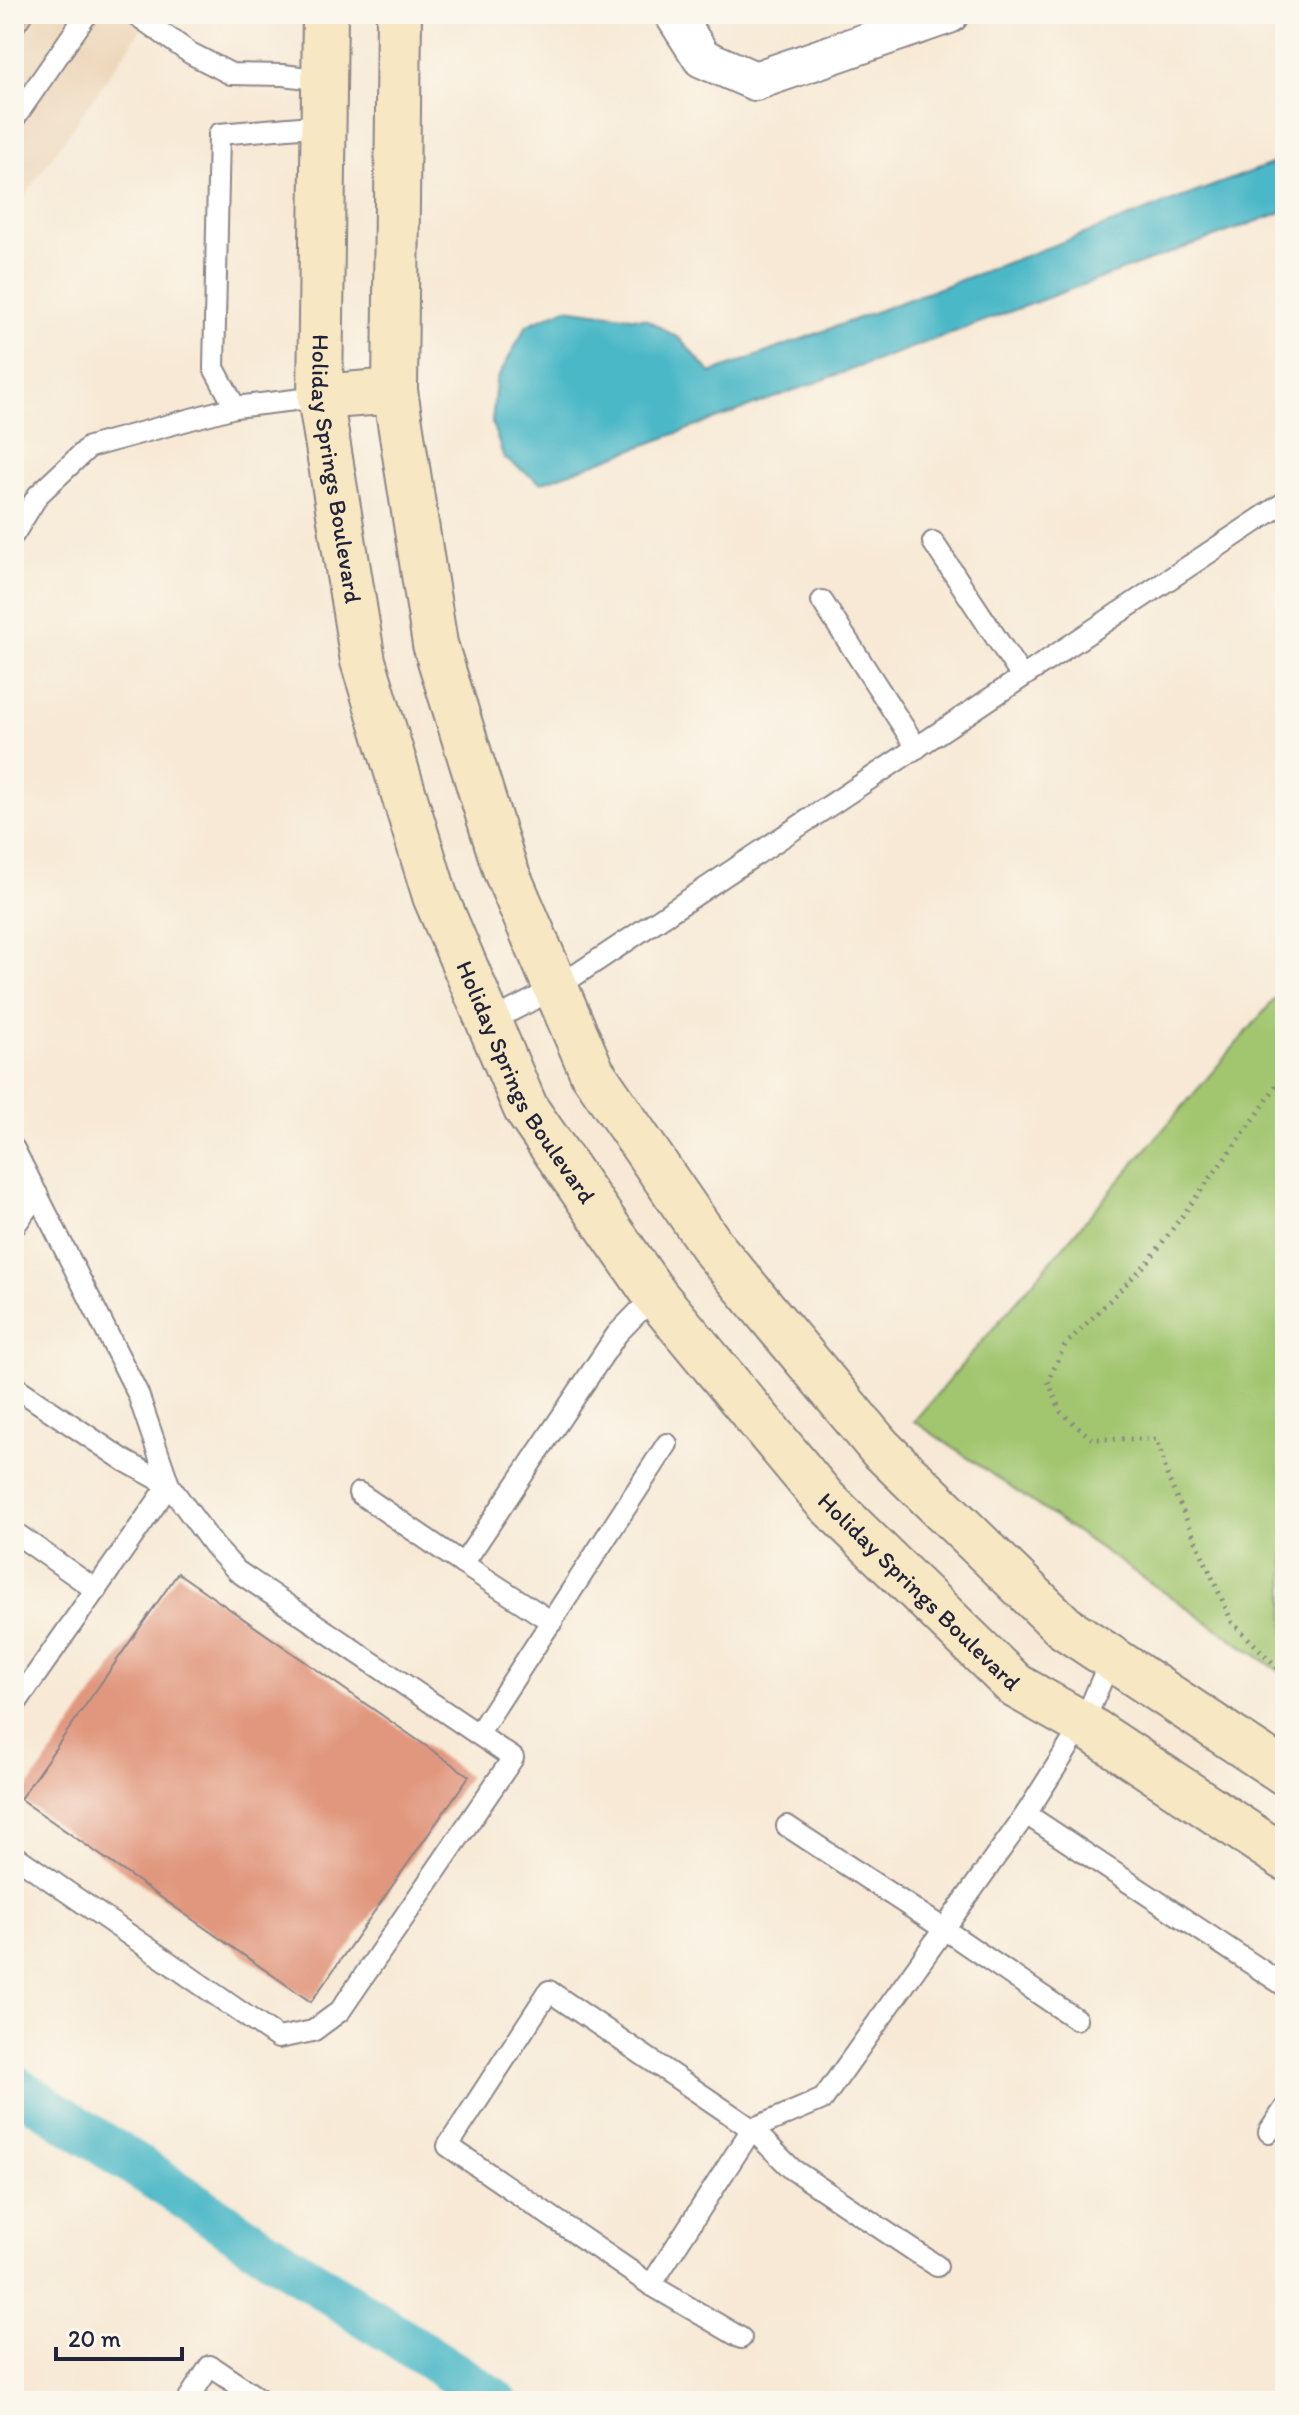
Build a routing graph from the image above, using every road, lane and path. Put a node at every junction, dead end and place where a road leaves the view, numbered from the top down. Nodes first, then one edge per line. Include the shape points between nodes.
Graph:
1 (87, 14) edge
2 (135, 14) edge
3 (325, 14) edge
4 (399, 14) edge
5 (674, 14) edge
6 (949, 14) edge
7 (324, 80) junction
8 (14, 119) edge
9 (323, 125) junction
10 (395, 391) junction
11 (320, 397) junction
12 (235, 407) junction
13 (1285, 502) edge
14 (14, 534) edge
15 (933, 542) dead end
16 (822, 601) dead end
17 (1022, 677) junction
18 (917, 748) junction
19 (556, 988) junction
20 (489, 1022) junction
21 (1285, 1072) edge
22 (14, 1149) edge
23 (37, 1194) junction
24 (14, 1227) edge
25 (655, 1295) junction
26 (14, 1386) edge
27 (667, 1444) dead end
28 (169, 1485) junction
29 (359, 1493) dead end
30 (14, 1532) edge
31 (463, 1564) junction
32 (96, 1590) junction
33 (552, 1622) junction
34 (1111, 1658) junction
35 (1285, 1675) edge
36 (16, 1698) edge
37 (1083, 1724) junction
38 (478, 1734) junction
39 (1285, 1773) edge
40 (1026, 1814) junction
41 (787, 1826) dead end
42 (14, 1855) edge
43 (1285, 1858) edge
44 (944, 1929) junction
45 (1285, 1986) edge
46 (1076, 2019) dead end
47 (1285, 2108) edge
48 (752, 2129) junction
49 (1269, 2132) dead end
50 (937, 2266) dead end
51 (651, 2285) junction
52 (741, 2338) dead end
53 (187, 2401) edge
54 (262, 2401) edge

1 - 8 lane
2 - 7 lane via 231,74
3 - 7 street, Holiday Springs Boulevard
4 - 10 street
5 - 6 street via 702,58 755,81
7 - 9 street, Holiday Springs Boulevard
9 - 11 street, Holiday Springs Boulevard
9 - 12 lane via 219,134 214,368
10 - 11 street
10 - 19 street via 435,644 505,869
11 - 12 lane
11 - 20 street, Holiday Springs Boulevard via 363,661 435,896
12 - 14 lane via 89,447 38,495
13 - 17 lane
15 - 17 lane
16 - 18 lane
17 - 18 lane
18 - 19 lane
19 - 20 lane
19 - 34 street via 592,1072 714,1249 880,1448 1064,1627
20 - 25 street, Holiday Springs Boulevard via 526,1109
21 - 35 path via 1148,1262 1065,1345 1048,1381 1061,1412 1092,1439 1157,1439 1168,1478 1232,1622
22 - 23 lane
23 - 24 lane
23 - 28 lane via 138,1394
25 - 31 lane via 617,1334
25 - 37 street, Holiday Springs Boulevard via 825,1500 1016,1686
26 - 28 lane
27 - 33 lane
28 - 32 lane
28 - 38 lane via 237,1571
29 - 31 lane
30 - 32 lane
31 - 33 lane
32 - 36 lane
33 - 38 lane
34 - 37 lane
34 - 39 street
37 - 40 lane
37 - 43 street, Holiday Springs Boulevard
38 - 42 lane via 513,1758 340,2011 313,2031 278,2038
40 - 44 lane
40 - 45 lane
41 - 44 lane
44 - 46 lane
44 - 48 lane via 823,2099
47 - 49 lane
48 - 50 lane via 792,2169
48 - 51 lane
48 - 51 lane via 549,1991 456,2133 448,2146
51 - 52 lane
53 - 54 lane via 210,2366

